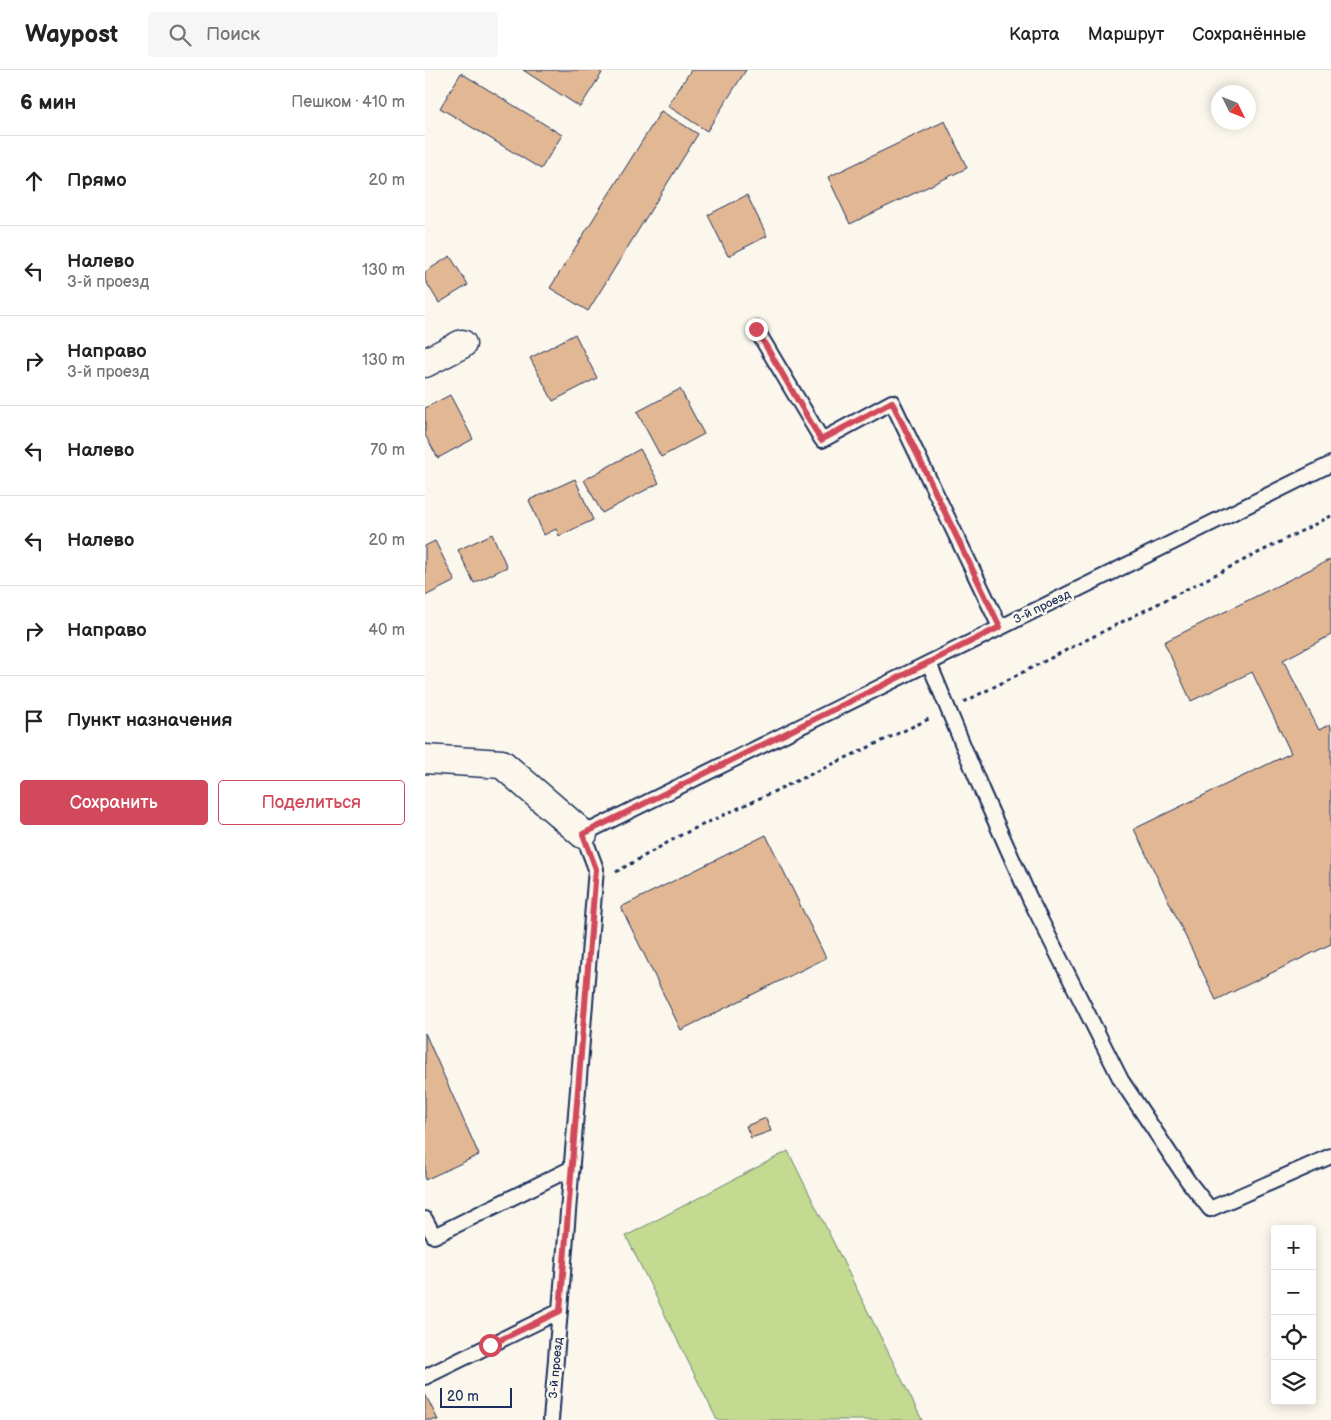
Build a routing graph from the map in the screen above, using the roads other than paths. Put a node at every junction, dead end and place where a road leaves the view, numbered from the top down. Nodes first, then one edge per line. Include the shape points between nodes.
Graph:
1 (756, 329) dead end
2 (462, 344) dead end
3 (425, 363) edge
4 (1331, 464) edge
5 (1000, 627) junction
6 (929, 663) junction
7 (425, 759) edge
8 (583, 834) junction
9 (1331, 1156) edge
10 (572, 1168) junction
11 (425, 1219) edge
12 (560, 1311) junction
13 (425, 1377) edge
14 (551, 1420) edge

1 - 5 lane via 821,440 892,402
2 - 3 street
4 - 5 lane, 3-й проезд
5 - 6 lane, 3-й проезд
6 - 8 lane, 3-й проезд
6 - 9 lane via 1030,899 1121,1080 1209,1209
7 - 8 street via 502,764
8 - 10 lane, 3-й проезд via 596,869
10 - 11 lane via 434,1236
10 - 12 lane, 3-й проезд
12 - 13 lane
12 - 14 lane, 3-й проезд

